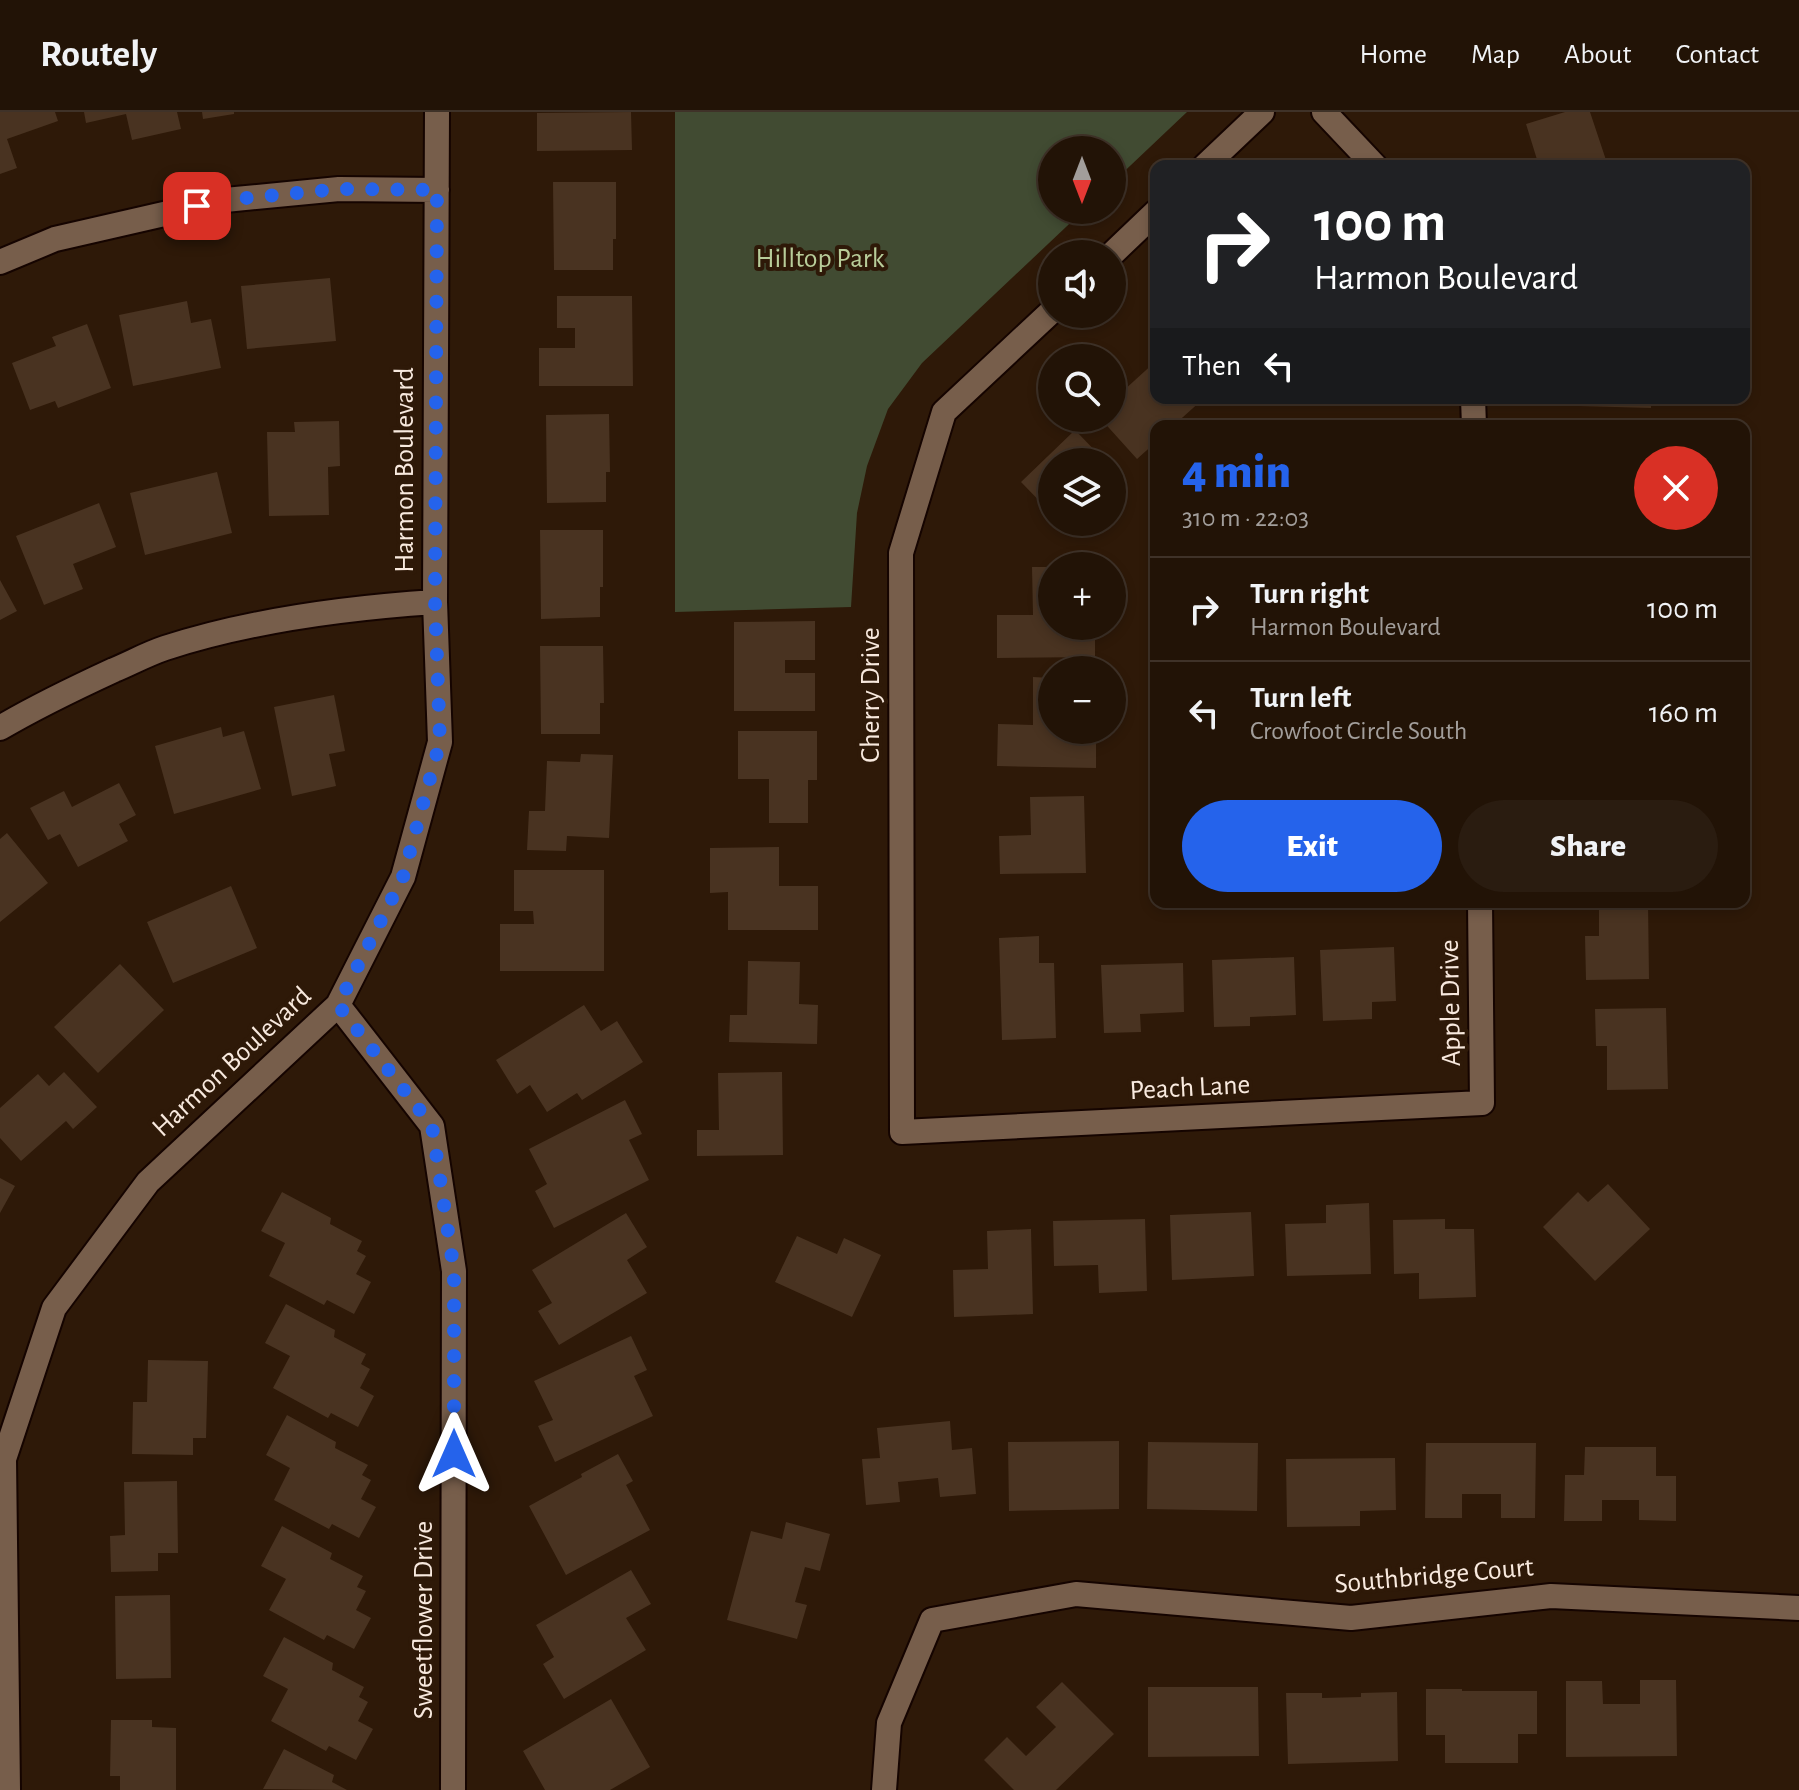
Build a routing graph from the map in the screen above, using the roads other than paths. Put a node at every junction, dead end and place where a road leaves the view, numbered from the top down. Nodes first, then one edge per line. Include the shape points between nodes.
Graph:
1 (437, 112) edge
2 (1262, 112) edge
3 (1324, 112) edge
4 (1211, 160) edge
5 (1369, 160) edge
6 (437, 190) junction
7 (1150, 218) edge
8 (1126, 241) edge
9 (0, 262) edge
10 (1038, 324) edge
11 (435, 602) junction
12 (0, 728) edge
13 (1480, 908) edge
14 (338, 1005) junction
15 (1482, 1103) joint
16 (902, 1132) joint
17 (1799, 1608) edge
18 (8, 1790) edge
19 (453, 1790) edge
20 (884, 1790) edge

1 - 6 street, Harmon Boulevard
2 - 4 street
3 - 5 street
6 - 9 street via 339,189 225,200 55,239
6 - 11 street, Harmon Boulevard
7 - 8 street
10 - 16 street, Cherry Drive via 944,412 901,553
11 - 12 street via 354,609 174,645
11 - 14 street, Harmon Boulevard via 440,742 403,877
13 - 15 street, Apple Drive
14 - 18 street, Harmon Boulevard via 148,1182 54,1308 4,1459
14 - 19 street, Sweetflower Drive via 432,1126 454,1271
15 - 16 street, Peach Lane
17 - 20 street, Southbridge Court via 1551,1596 1351,1618 1076,1594 932,1620 889,1723

